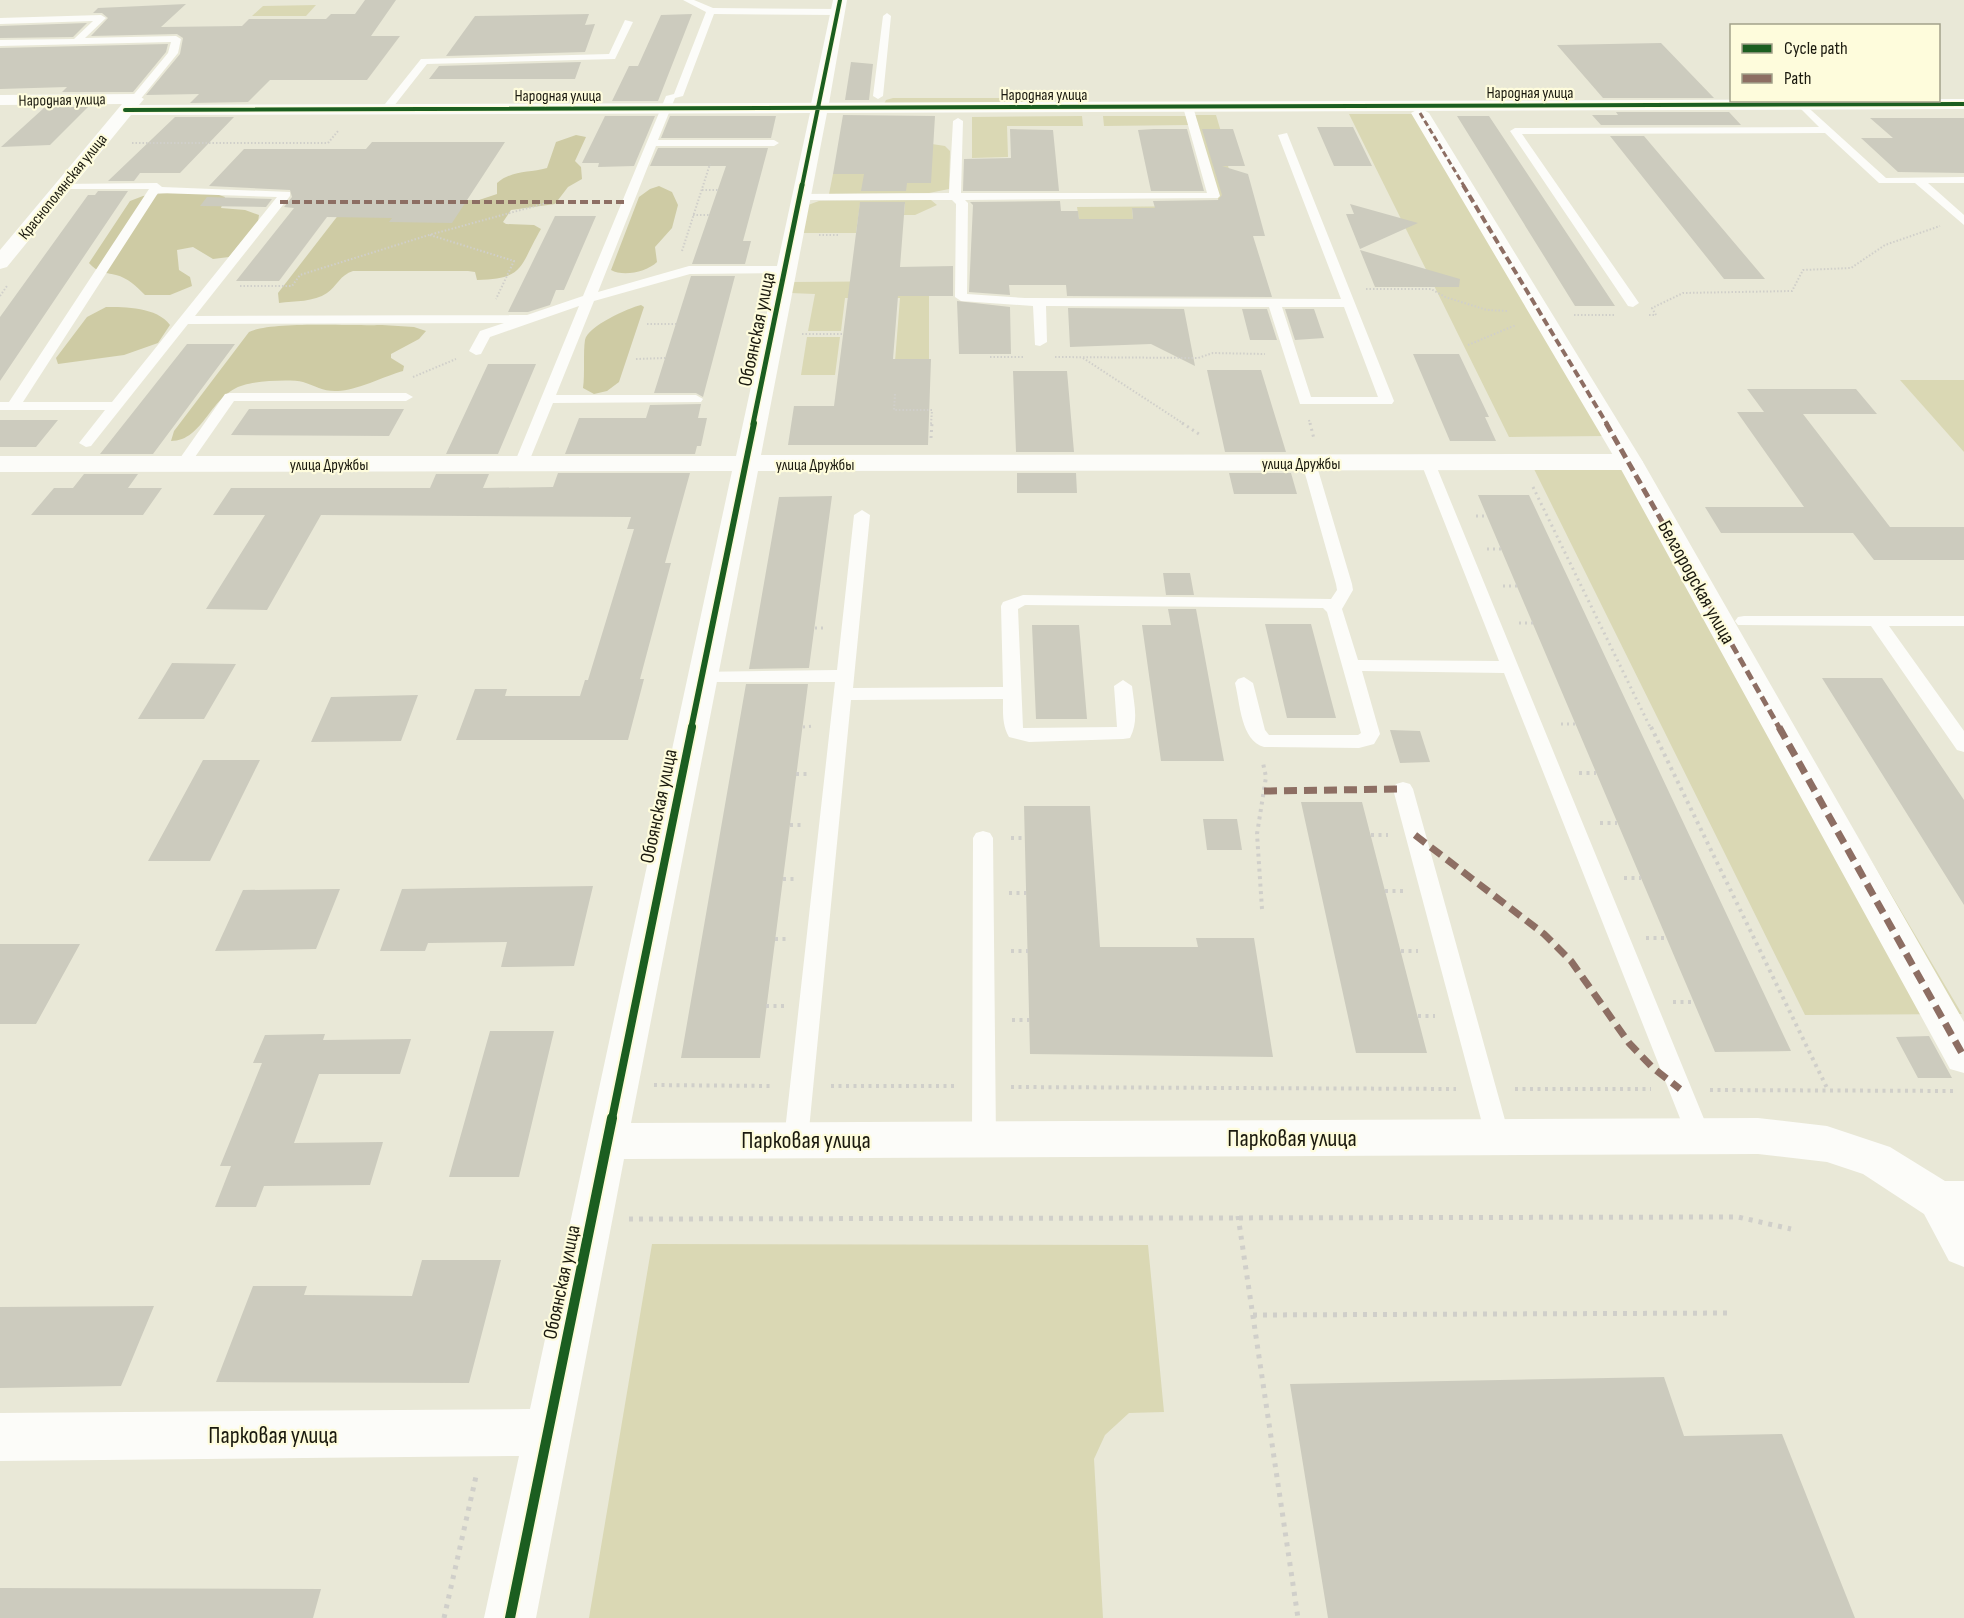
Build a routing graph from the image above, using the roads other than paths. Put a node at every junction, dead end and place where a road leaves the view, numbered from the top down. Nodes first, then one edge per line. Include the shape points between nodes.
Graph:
1 (687, 0) edge
2 (740, 2) dead end
3 (839, 6) edge
4 (711, 11) junction
5 (738, 12) junction
6 (887, 16) dead end
7 (0, 21) edge
8 (628, 22) dead end
9 (76, 42) junction
10 (0, 43) edge
11 (1730, 94) edge
12 (878, 96) junction
13 (1957, 99) edge
14 (0, 100) edge
15 (672, 100) junction
16 (1940, 100) edge
17 (820, 102) junction
18 (1879, 102) edge
19 (130, 104) junction
20 (1801, 105) junction
21 (1188, 107) junction
22 (386, 109) junction
23 (1420, 113) dead end
24 (957, 121) dead end
25 (1828, 130) junction
26 (1283, 135) dead end
27 (652, 143) junction
28 (774, 143) dead end
29 (1918, 180) junction
30 (1964, 180) edge
31 (61, 187) junction
32 (155, 190) junction
33 (800, 197) junction
34 (955, 197) junction
35 (1964, 221) edge
36 (0, 263) edge
37 (785, 270) junction
38 (589, 298) junction
39 (1038, 302) junction
40 (1274, 303) junction
41 (1349, 303) junction
42 (1633, 303) dead end
43 (529, 319) junction
44 (185, 320) junction
45 (1040, 342) dead end
46 (476, 351) road end
47 (406, 397) dead end
48 (548, 399) junction
49 (696, 399) dead end
50 (6, 406) edge
51 (117, 406) junction
52 (86, 443) dead end
53 (1312, 453) junction
54 (1630, 462) junction
55 (1428, 463) junction
56 (0, 464) edge
57 (183, 464) junction
58 (521, 464) junction
59 (744, 464) junction
60 (862, 515) dead end
61 (1334, 608) junction
62 (1744, 621) dead end
63 (1876, 621) junction
64 (1964, 621) edge
65 (1510, 667) junction
66 (1353, 671) junction
67 (701, 676) junction
68 (1244, 682) dead end
69 (844, 685) junction
70 (1123, 686) dead end
71 (1012, 693) junction
72 (1964, 745) edge
73 (1403, 789) dead end
74 (983, 838) dead end
75 (1964, 1056) edge
76 (1699, 1136) junction
77 (1498, 1138) junction
78 (796, 1140) junction
79 (984, 1140) junction
80 (606, 1141) junction
81 (1951, 1200) edge
82 (1964, 1247) edge
83 (547, 1432) junction
84 (0, 1437) edge
85 (510, 1618) edge

1 - 4 lane
2 - 5 lane
3 - 5 lane
3 - 17 street, Обоянская улица
4 - 5 lane
4 - 15 lane
6 - 12 lane
7 - 9 lane via 101,18
8 - 22 lane via 612,57 424,61
9 - 10 lane
9 - 19 lane via 176,39 173,53
11 - 12 street, Народная улица
12 - 17 street, Народная улица
13 - 16 street, Народная улица
14 - 19 street, Народная улица
15 - 17 street, Народная улица
15 - 22 street, Народная улица
15 - 27 lane
17 - 21 street, Народная улица
17 - 33 street, Обоянская улица
18 - 20 street, Народная улица
19 - 22 street, Народная улица
19 - 31 street, Краснополянская улица
20 - 21 street, Народная улица
20 - 25 lane
21 - 34 lane via 1214,196
23 - 54 street, Белгородская улица
24 - 34 lane
25 - 29 lane via 1883,181
25 - 42 lane via 1515,131
26 - 41 lane
27 - 28 lane
27 - 38 lane
29 - 30 lane
29 - 35 lane
31 - 32 lane via 158,186
31 - 36 street, Краснополянская улица
32 - 44 lane via 286,194
32 - 50 lane
33 - 34 lane
33 - 37 street, Обоянская улица
34 - 39 lane via 962,203 961,297
37 - 38 lane via 689,270
37 - 59 street, Обоянская улица
38 - 43 lane
38 - 48 lane
39 - 40 lane
39 - 45 lane
40 - 41 lane
40 - 41 lane via 1305,401 1387,401
43 - 44 lane
43 - 46 lane via 485,334
44 - 51 lane
47 - 57 lane via 230,397
48 - 49 lane
48 - 58 lane
50 - 51 lane
51 - 52 lane
53 - 55 street, улица Дружбы
53 - 59 street, улица Дружбы
53 - 61 lane via 1345,590
54 - 55 street, улица Дружбы
54 - 75 street, Белгородская улица
55 - 65 lane
56 - 57 street, улица Дружбы
57 - 58 street, улица Дружбы
58 - 59 street, улица Дружбы
59 - 67 street, Обоянская улица
60 - 69 lane
61 - 66 lane
61 - 71 lane via 1319,602 1018,600 1009,609
62 - 63 lane
63 - 64 lane
63 - 72 lane
65 - 66 lane via 1364,664
65 - 76 lane
66 - 68 lane via 1371,730 1367,739 1359,742 1264,741 1257,735
67 - 69 lane
67 - 80 street, Обоянская улица
69 - 71 lane
69 - 78 lane
70 - 71 lane via 1127,727 1123,733 1113,735 1019,734 1013,729
73 - 77 lane
74 - 79 lane
76 - 77 street, Парковая улица
76 - 81 street, Парковая улица via 1758,1136 1827,1144 1876,1160
77 - 79 street, Парковая улица
78 - 79 street, Парковая улица
78 - 80 street, Парковая улица
80 - 83 street, Обоянская улица
81 - 82 street
83 - 84 street, Парковая улица
83 - 85 street, Обоянская улица

